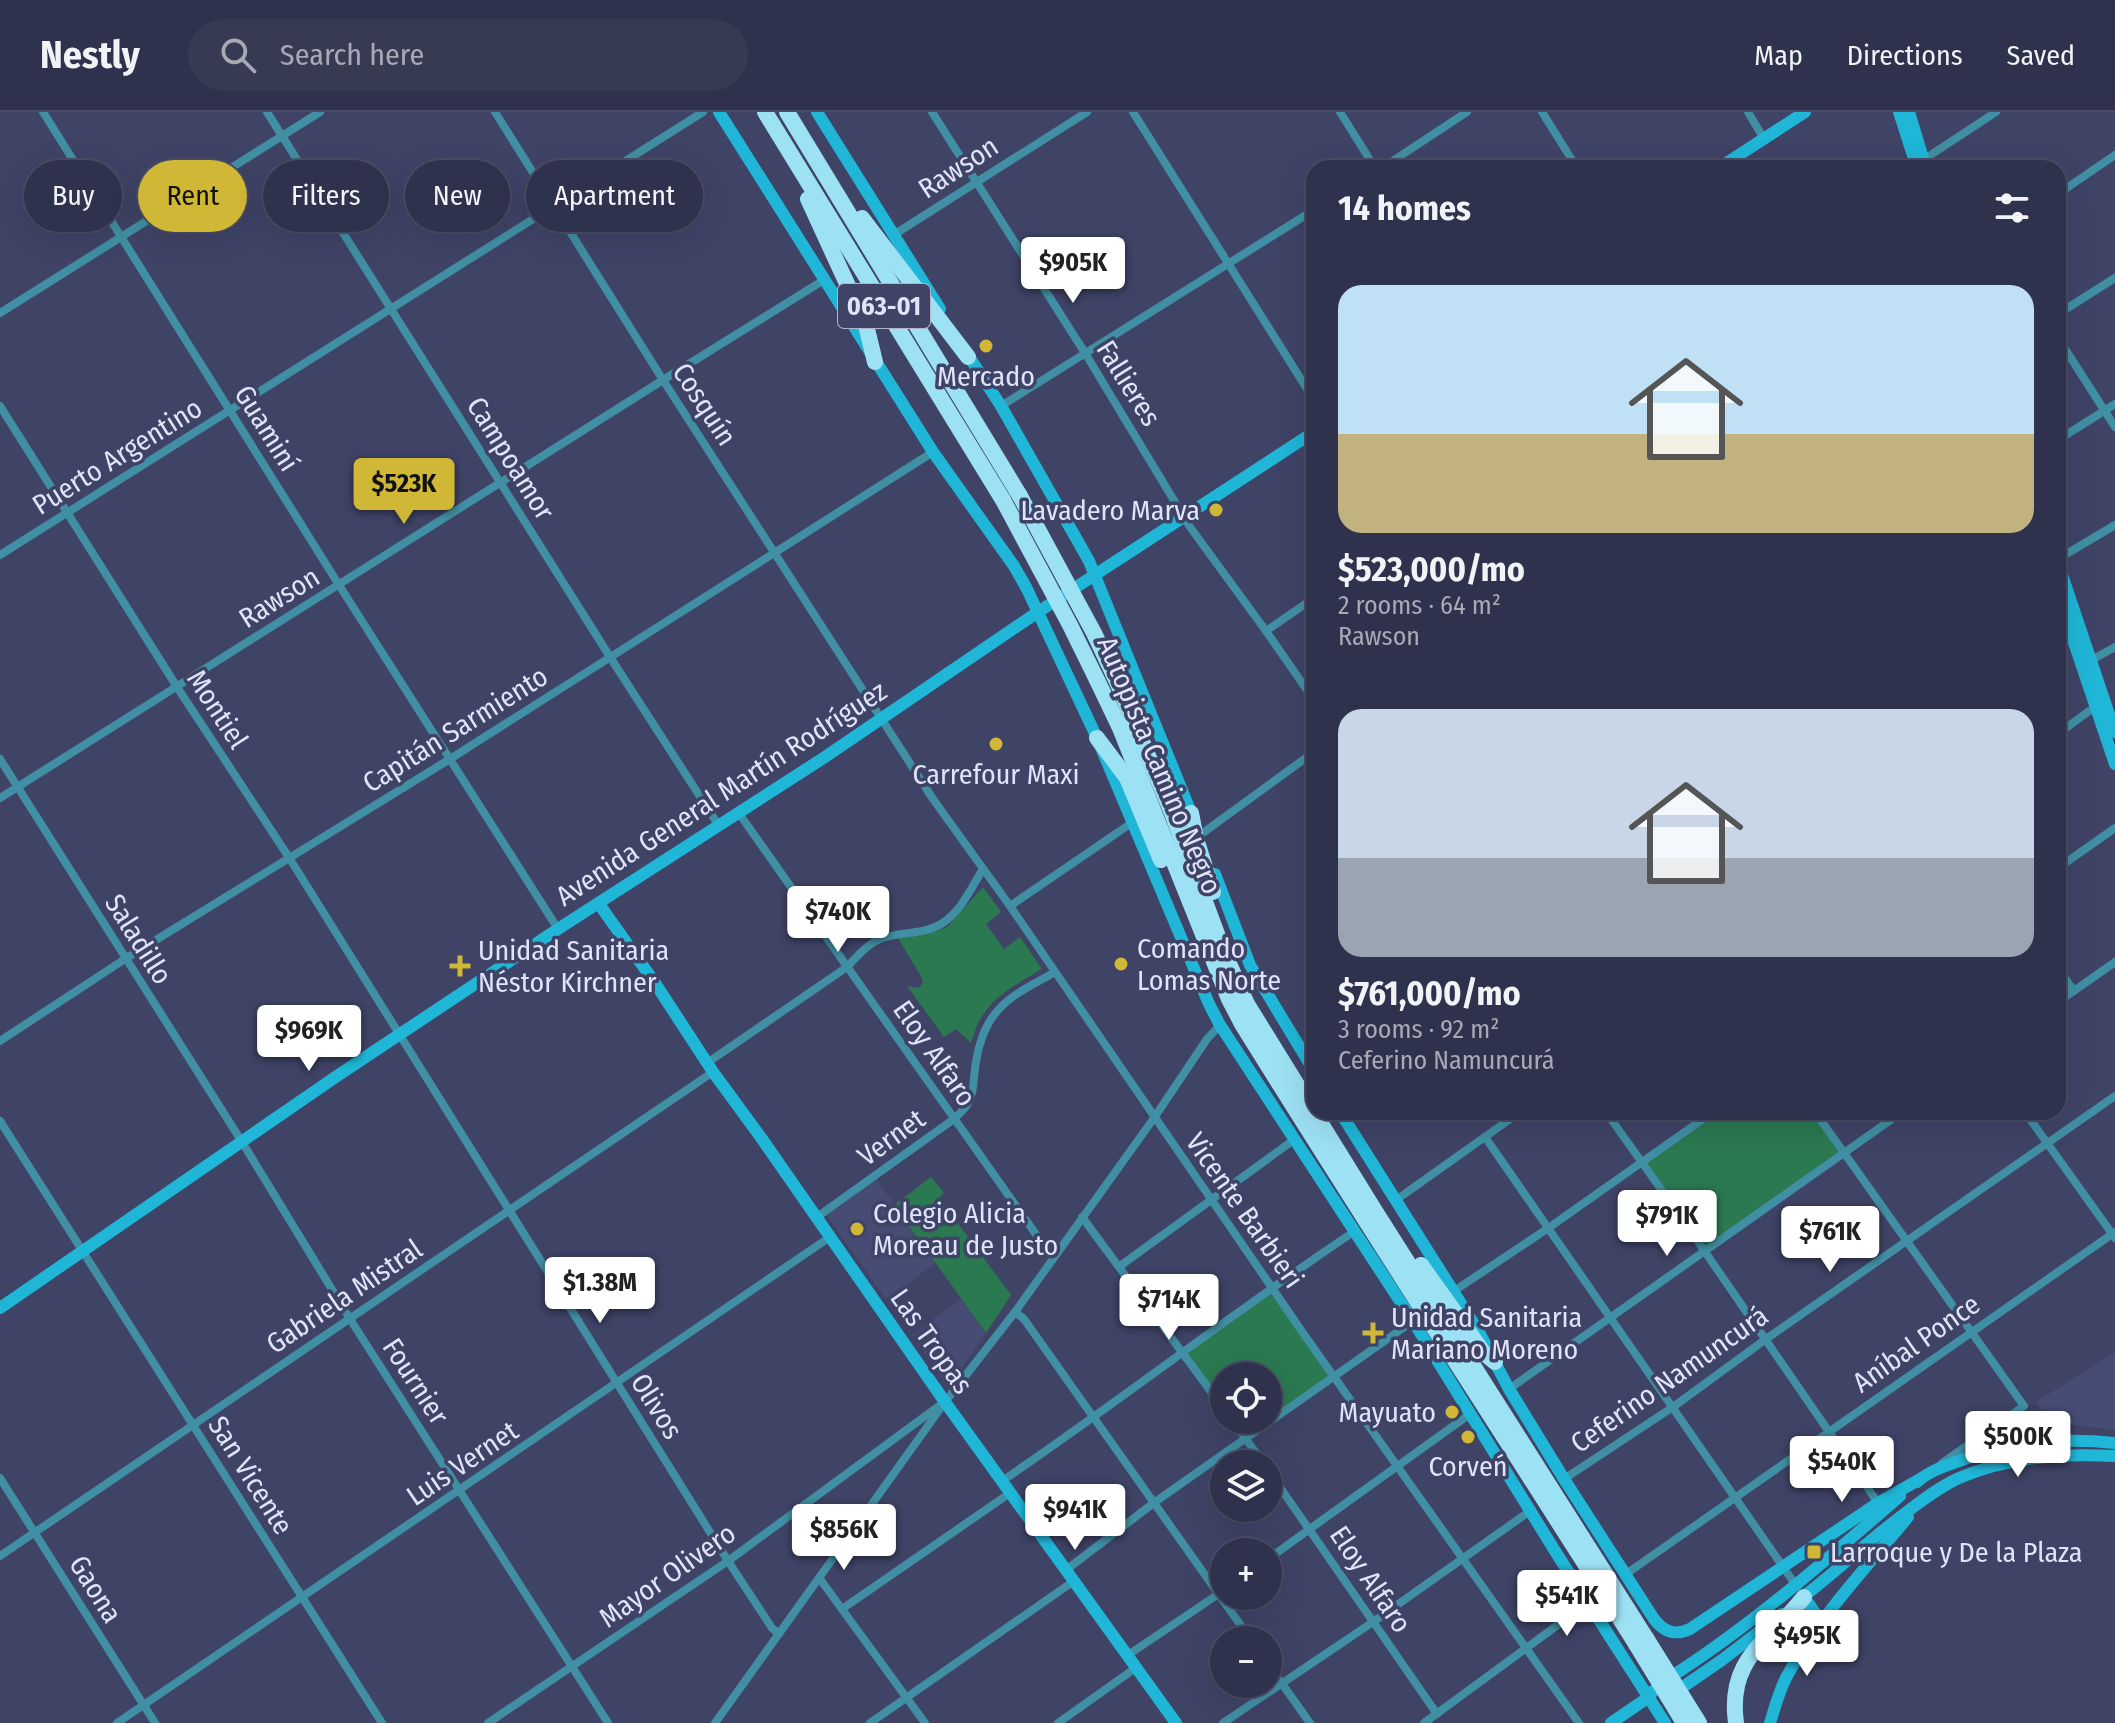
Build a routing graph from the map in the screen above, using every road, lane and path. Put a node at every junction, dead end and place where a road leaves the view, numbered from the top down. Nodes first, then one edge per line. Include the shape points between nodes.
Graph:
1 (43, 112) edge
2 (267, 112) edge
3 (320, 112) edge
4 (495, 112) edge
5 (703, 112) edge
6 (719, 112) edge
7 (765, 112) edge
8 (789, 112) edge
9 (817, 112) edge
10 (932, 112) edge
11 (1087, 112) edge
12 (1133, 112) edge
13 (1340, 112) edge
14 (1467, 112) edge
15 (1542, 112) edge
16 (1748, 112) edge
17 (1805, 112) edge
18 (1899, 112) edge
19 (1909, 112) edge
20 (1996, 112) edge
21 (282, 136) junction
22 (780, 136) junction
23 (1764, 139) junction
24 (2115, 155) edge
25 (626, 160) edge
26 (1370, 160) edge
27 (1394, 160) edge
28 (1572, 160) edge
29 (1731, 160) edge
30 (1920, 160) edge
31 (1921, 160) edge
32 (1931, 160) edge
33 (526, 161) edge
34 (976, 181) junction
35 (2066, 189) edge
36 (1306, 215) edge
37 (526, 222) edge
38 (571, 232) edge
39 (895, 234) junction
40 (122, 236) junction
41 (1228, 262) junction
42 (2115, 278) edge
43 (824, 280) junction
44 (389, 308) junction
45 (2066, 309) edge
46 (0, 313) edge
47 (2066, 351) edge
48 (1085, 353) junction
49 (968, 357) junction
50 (875, 362) junction
51 (663, 380) junction
52 (1306, 387) edge
53 (2115, 404) edge
54 (0, 406) edge
55 (1001, 406) junction
56 (230, 411) junction
57 (2104, 411) junction
58 (2115, 427) edge
59 (2066, 435) edge
60 (1306, 437) edge
61 (933, 452) junction
62 (501, 483) junction
63 (67, 513) junction
64 (1185, 517) junction
65 (2115, 525) edge
66 (774, 554) junction
67 (0, 555) edge
68 (2066, 556) edge
69 (1096, 575) junction
70 (339, 585) junction
71 (1306, 604) edge
72 (2066, 611) edge
73 (1038, 612) junction
74 (1266, 631) junction
75 (2115, 647) edge
76 (610, 657) junction
77 (2086, 662) junction
78 (177, 687) junction
79 (1306, 688) edge
80 (2101, 707) junction
81 (880, 719) junction
82 (2066, 729) edge
83 (2115, 732) edge
84 (1097, 738) junction
85 (1306, 758) edge
86 (0, 759) edge
87 (450, 759) junction
88 (2115, 764) edge
89 (18, 786) junction
90 (0, 798) edge
91 (738, 812) junction
92 (1191, 813) junction
93 (1133, 822) junction
94 (719, 826) junction
95 (2115, 828) edge
96 (1200, 835) junction
97 (290, 859) junction
98 (2066, 862) edge
99 (983, 869) junction
100 (599, 904) junction
101 (1010, 906) junction
102 (558, 929) junction
103 (1210, 951) junction
104 (125, 959) junction
105 (2115, 962) edge
106 (847, 967) junction
107 (1055, 972) junction
108 (2066, 980) edge
109 (2074, 991) junction
110 (2066, 996) edge
111 (1247, 1004) junction
112 (1220, 1025) junction
113 (400, 1035) junction
114 (0, 1041) edge
115 (1306, 1058) edge
116 (710, 1068) junction
117 (2115, 1096) edge
118 (1306, 1099) edge
119 (1154, 1118) junction
120 (954, 1119) junction
121 (1319, 1120) edge
122 (1345, 1120) edge
123 (1509, 1120) edge
124 (1612, 1120) edge
125 (1702, 1120) edge
126 (1821, 1120) edge
127 (1891, 1120) edge
128 (2031, 1120) edge
129 (0, 1121) edge
130 (1303, 1137) junction
131 (1485, 1137) junction
132 (242, 1142) junction
133 (2047, 1143) junction
134 (1844, 1153) junction
135 (1642, 1163) junction
136 (1396, 1200) junction
137 (1210, 1201) junction
138 (509, 1210) junction
139 (1375, 1211) junction
140 (817, 1217) junction
141 (1082, 1217) junction
142 (1547, 1229) junction
143 (1355, 1231) junction
144 (2114, 1235) edge
145 (830, 1237) junction
146 (1040, 1240) dead end
147 (1907, 1241) junction
148 (83, 1251) junction
149 (1705, 1251) junction
150 (1120, 1266) junction
151 (1272, 1286) junction
152 (1454, 1291) junction
153 (0, 1308) edge
154 (1015, 1312) junction
155 (1611, 1317) junction
156 (350, 1319) junction
157 (1413, 1321) junction
158 (1970, 1332) junction
159 (1766, 1339) junction
160 (1182, 1352) junction
161 (1495, 1362) junction
162 (1335, 1377) junction
163 (617, 1383) junction
164 (1509, 1389) junction
165 (1210, 1390) edge
166 (945, 1402) junction
167 (1673, 1407) junction
168 (1470, 1414) junction
169 (1094, 1418) junction
170 (194, 1425) junction
171 (1829, 1432) junction
172 (1242, 1434) edge
173 (1245, 1438) junction
174 (2115, 1443) edge
175 (1254, 1450) edge
176 (2115, 1456) edge
177 (1398, 1467) junction
178 (1925, 1475) junction
179 (0, 1478) edge
180 (1564, 1479) junction
181 (1002, 1481) junction
182 (460, 1490) junction
183 (1282, 1490) edge
184 (1010, 1493) junction
185 (1736, 1497) junction
186 (1155, 1502) junction
187 (1920, 1502) junction
188 (1878, 1503) junction
189 (1530, 1511) junction
190 (1310, 1529) junction
191 (34, 1532) junction
192 (1282, 1549) edge
193 (0, 1556) edge
194 (1462, 1559) junction
195 (728, 1561) junction
196 (1783, 1565) junction
197 (1066, 1570) junction
198 (1626, 1574) junction
199 (1210, 1576) edge
200 (820, 1579) junction
201 (1074, 1581) junction
202 (1800, 1591) junction
203 (302, 1598) junction
204 (1210, 1600) edge
205 (1589, 1602) junction
206 (842, 1609) junction
207 (1373, 1622) junction
208 (1822, 1623) junction
209 (779, 1634) junction
210 (1641, 1641) junction
211 (1526, 1648) junction
212 (1128, 1655) junction
213 (1137, 1667) junction
214 (571, 1668) junction
215 (1282, 1682) edge
216 (1282, 1684) edge
217 (1649, 1697) junction
218 (907, 1698) junction
219 (1259, 1698) edge
220 (143, 1705) junction
221 (1437, 1714) junction
222 (117, 1723) edge
223 (155, 1723) edge
224 (382, 1723) edge
225 (488, 1723) edge
226 (608, 1723) edge
227 (715, 1723) edge
228 (870, 1723) edge
229 (925, 1723) edge
230 (1058, 1723) edge
231 (1176, 1723) edge
232 (1223, 1723) edge
233 (1310, 1723) edge
234 (1424, 1723) edge
235 (1579, 1723) edge
236 (1611, 1723) edge
237 (1665, 1723) edge
238 (1684, 1723) edge
239 (1699, 1723) edge
240 (1736, 1723) edge
241 (1770, 1723) edge

1 - 40 street, Guaminí
2 - 21 street, Campoamor
3 - 21 street
4 - 33 street, Cosquín
5 - 25 street, Puerto Argentino
6 - 43 street
7 - 22 highway, Autopista Camino Negro / 063-01
8 - 49 highway via 860,216
8 - 111 highway, Autopista Camino Negro / 063-01, bridge via 1020,496 1094,633
9 - 39 street
10 - 34 street, Fallieres
11 - 34 street, Rawson
12 - 41 street
13 - 26 street
14 - 27 street
15 - 28 street
16 - 23 street
17 - 23 street
18 - 30 street
19 - 31 street
20 - 32 street
21 - 40 street
21 - 44 street, Campoamor
22 - 50 highway via 866,325
22 - 103 highway, Autopista Camino Negro / 063-01, bridge via 1003,500 1070,625 1120,728
23 - 29 street
24 - 35 street
34 - 39 street, Rawson
34 - 48 street, Fallieres
36 - 41 street
37 - 44 street, Puerto Argentino
38 - 51 street, Cosquín
39 - 49 street
40 - 46 street
40 - 56 street, Guaminí
41 - 48 street
41 - 52 street
42 - 45 street
43 - 50 street
43 - 51 street, Rawson
44 - 56 street, Puerto Argentino
44 - 62 street, Campoamor
47 - 57 street
48 - 55 street
48 - 64 street, Fallieres
49 - 55 street
50 - 61 street
51 - 62 street, Rawson
51 - 66 street, Cosquín
53 - 57 street
54 - 63 street, Montiel
55 - 69 street
56 - 63 street, Puerto Argentino
56 - 70 street, Guaminí
57 - 58 street
57 - 59 street
60 - 64 street, Avenida General Martín Rodríguez
61 - 66 street, Capitán Sarmiento
61 - 73 street via 1014,566
62 - 70 street, Rawson
62 - 76 street, Campoamor
63 - 67 street, Puerto Argentino
63 - 78 street, Montiel
64 - 69 street, Avenida General Martín Rodríguez
64 - 74 street, Fallieres
65 - 68 street
66 - 76 street, Capitán Sarmiento
66 - 81 street, Cosquín
69 - 73 street, Avenida General Martín Rodríguez
69 - 92 street
70 - 78 street, Rawson
70 - 87 street, Guaminí
71 - 74 street
72 - 77 street
73 - 81 street, Avenida General Martín Rodríguez
73 - 84 street
74 - 79 street, Fallieres
75 - 77 street
76 - 87 street, Capitán Sarmiento
76 - 94 street, Campoamor
77 - 80 street
78 - 89 street, Rawson
78 - 97 street, Montiel
80 - 82 street
80 - 83 street
80 - 88 street
81 - 91 street, Avenida General Martín Rodríguez
81 - 99 street, Vicente Barbieri
84 - 93 street
84 - 103 highway via 1127,778 1162,861
85 - 96 street
86 - 89 street, Saladillo
87 - 97 street, Capitán Sarmiento
87 - 102 street, Guaminí
89 - 90 street, Rawson
89 - 104 street, Saladillo
91 - 94 street, Avenida General Martín Rodríguez
91 - 106 street, Eloy Alfaro
92 - 96 street
92 - 111 highway
93 - 101 street
93 - 112 street
94 - 100 street, Avenida General Martín Rodríguez
95 - 98 street
96 - 115 street via 1245,955
97 - 104 street, Capitán Sarmiento
97 - 113 street, Montiel
99 - 101 street, Vicente Barbieri
99 - 106 street, Gabriela Mistral via 958,909 941,924 879,939
100 - 102 street, Avenida General Martín Rodríguez
100 - 116 street, Las Tropas
101 - 107 street, Vicente Barbieri
102 - 113 street, Avenida General Martín Rodríguez
103 - 130 highway, Autopista Camino Negro / 063-01 via 1242,1024
104 - 114 street, Capitán Sarmiento
104 - 132 street, Saladillo
105 - 109 street
106 - 116 street, Gabriela Mistral
106 - 120 street, Eloy Alfaro
107 - 119 street, Vicente Barbieri
107 - 120 street, Vernet via 1018,991 991,1018 979,1047 971,1097
108 - 109 street
109 - 110 street
111 - 118 highway, Autopista Camino Negro / 063-01
112 - 119 street
112 - 130 street
113 - 132 street, Avenida General Martín Rodríguez
113 - 138 street, Olivos
116 - 138 street, Gabriela Mistral
116 - 140 street, Las Tropas
117 - 133 street, Ceferino Namuncurá
119 - 137 street, Vicente Barbieri
119 - 141 street
120 - 140 street, Vernet
120 - 146 street, Eloy Alfaro
121 - 139 highway, Autopista Camino Negro / 063-01
122 - 136 street
123 - 131 street
124 - 135 street
125 - 135 street
126 - 134 street
127 - 134 street
128 - 133 street
129 - 148 street, San Vicente
130 - 137 street
130 - 143 highway
130 - 210 highway, Autopista Camino Negro / 063-01
131 - 136 street
131 - 142 street
132 - 148 street, Avenida General Martín Rodríguez
132 - 156 street, Fournier
133 - 144 street
133 - 147 street, Ceferino Namuncurá
134 - 147 street
134 - 149 street
135 - 142 street
135 - 149 street
136 - 152 street
137 - 150 street
137 - 151 street, Vicente Barbieri
138 - 156 street, Gabriela Mistral
138 - 163 street, Olivos
139 - 161 highway
139 - 210 highway, Autopista Camino Negro / 063-01
140 - 145 street, Las Tropas
141 - 150 street
141 - 154 street
142 - 152 street
142 - 155 street
143 - 151 street
143 - 157 street
144 - 158 street, Aníbal Ponce
145 - 163 street, Luis Vernet
145 - 166 street, Las Tropas
147 - 158 street
147 - 159 street, Ceferino Namuncurá
148 - 153 street, Avenida General Martín Rodríguez
148 - 170 street, San Vicente
149 - 155 street
149 - 159 street
150 - 160 street
151 - 160 street
151 - 162 street, Vicente Barbieri
152 - 161 street
154 - 166 street
154 - 169 street
155 - 164 street
155 - 167 street
156 - 170 street, Gabriela Mistral
156 - 182 street, Fournier
157 - 162 street
157 - 168 street
158 - 171 street, Aníbal Ponce
158 - 178 street via 2024,1406
159 - 167 street, Ceferino Namuncurá
159 - 171 street
160 - 165 street
160 - 169 street
161 - 164 street
162 - 173 street
162 - 177 street, Vicente Barbieri
163 - 182 street, Luis Vernet
163 - 195 street, Olivos
164 - 180 street
166 - 181 street, Las Tropas
166 - 195 street, Mayor Olivero
166 - 200 street
167 - 180 street, Ceferino Namuncurá
167 - 185 street
168 - 177 street
168 - 189 street
169 - 181 street
169 - 186 street
170 - 191 street, Gabriela Mistral
170 - 203 street, San Vicente
171 - 185 street, Aníbal Ponce
171 - 188 street
172 - 173 street
173 - 175 street
173 - 186 street
174 - 178 street via 2019,1445 1977,1454
176 - 187 street via 2055,1456 1996,1465 1957,1479
177 - 190 street
177 - 194 street, Vicente Barbieri
178 - 188 street
178 - 202 street
179 - 191 street, Gaona
180 - 198 street
181 - 184 street, Las Tropas
182 - 203 street, Luis Vernet
182 - 214 street, Fournier
183 - 190 street, Eloy Alfaro
184 - 197 street, Las Tropas
184 - 206 street
185 - 196 street
185 - 198 street, Aníbal Ponce
186 - 197 street
186 - 199 street
187 - 202 street
187 - 208 street
188 - 196 street
189 - 194 street
189 - 205 street
190 - 192 street
190 - 207 street, Eloy Alfaro
191 - 193 street, Gabriela Mistral
191 - 220 street, Gaona
194 - 207 street
194 - 211 street, Vicente Barbieri
195 - 209 street, Olivos
195 - 214 street, Mayor Olivero
196 - 198 street via 1680,1633 1662,1629
196 - 202 street
197 - 201 street, Las Tropas
200 - 206 street
200 - 209 street
201 - 212 street, Las Tropas
201 - 218 street
202 - 208 street
202 - 217 street via 1695,1679 1663,1700
202 - 240 highway via 1787,1618 1748,1658 1738,1678
203 - 220 street, Luis Vernet
203 - 224 street, San Vicente
204 - 212 street
205 - 211 street
205 - 217 street
206 - 218 street
207 - 215 street
207 - 221 street, Eloy Alfaro
208 - 241 street via 1786,1678
209 - 227 street
210 - 238 highway, Autopista Camino Negro / 063-01, bridge
210 - 239 highway, Autopista Camino Negro / 063-01, bridge
211 - 221 street
211 - 235 street, Vicente Barbieri
212 - 213 street, Las Tropas
213 - 230 street
213 - 231 street, Las Tropas
214 - 225 street, Mayor Olivero
214 - 226 street, Fournier
216 - 233 street
217 - 236 street
217 - 237 street
218 - 228 street
218 - 229 street
219 - 232 street
220 - 222 street, Luis Vernet
220 - 223 street, Gaona
221 - 234 street

